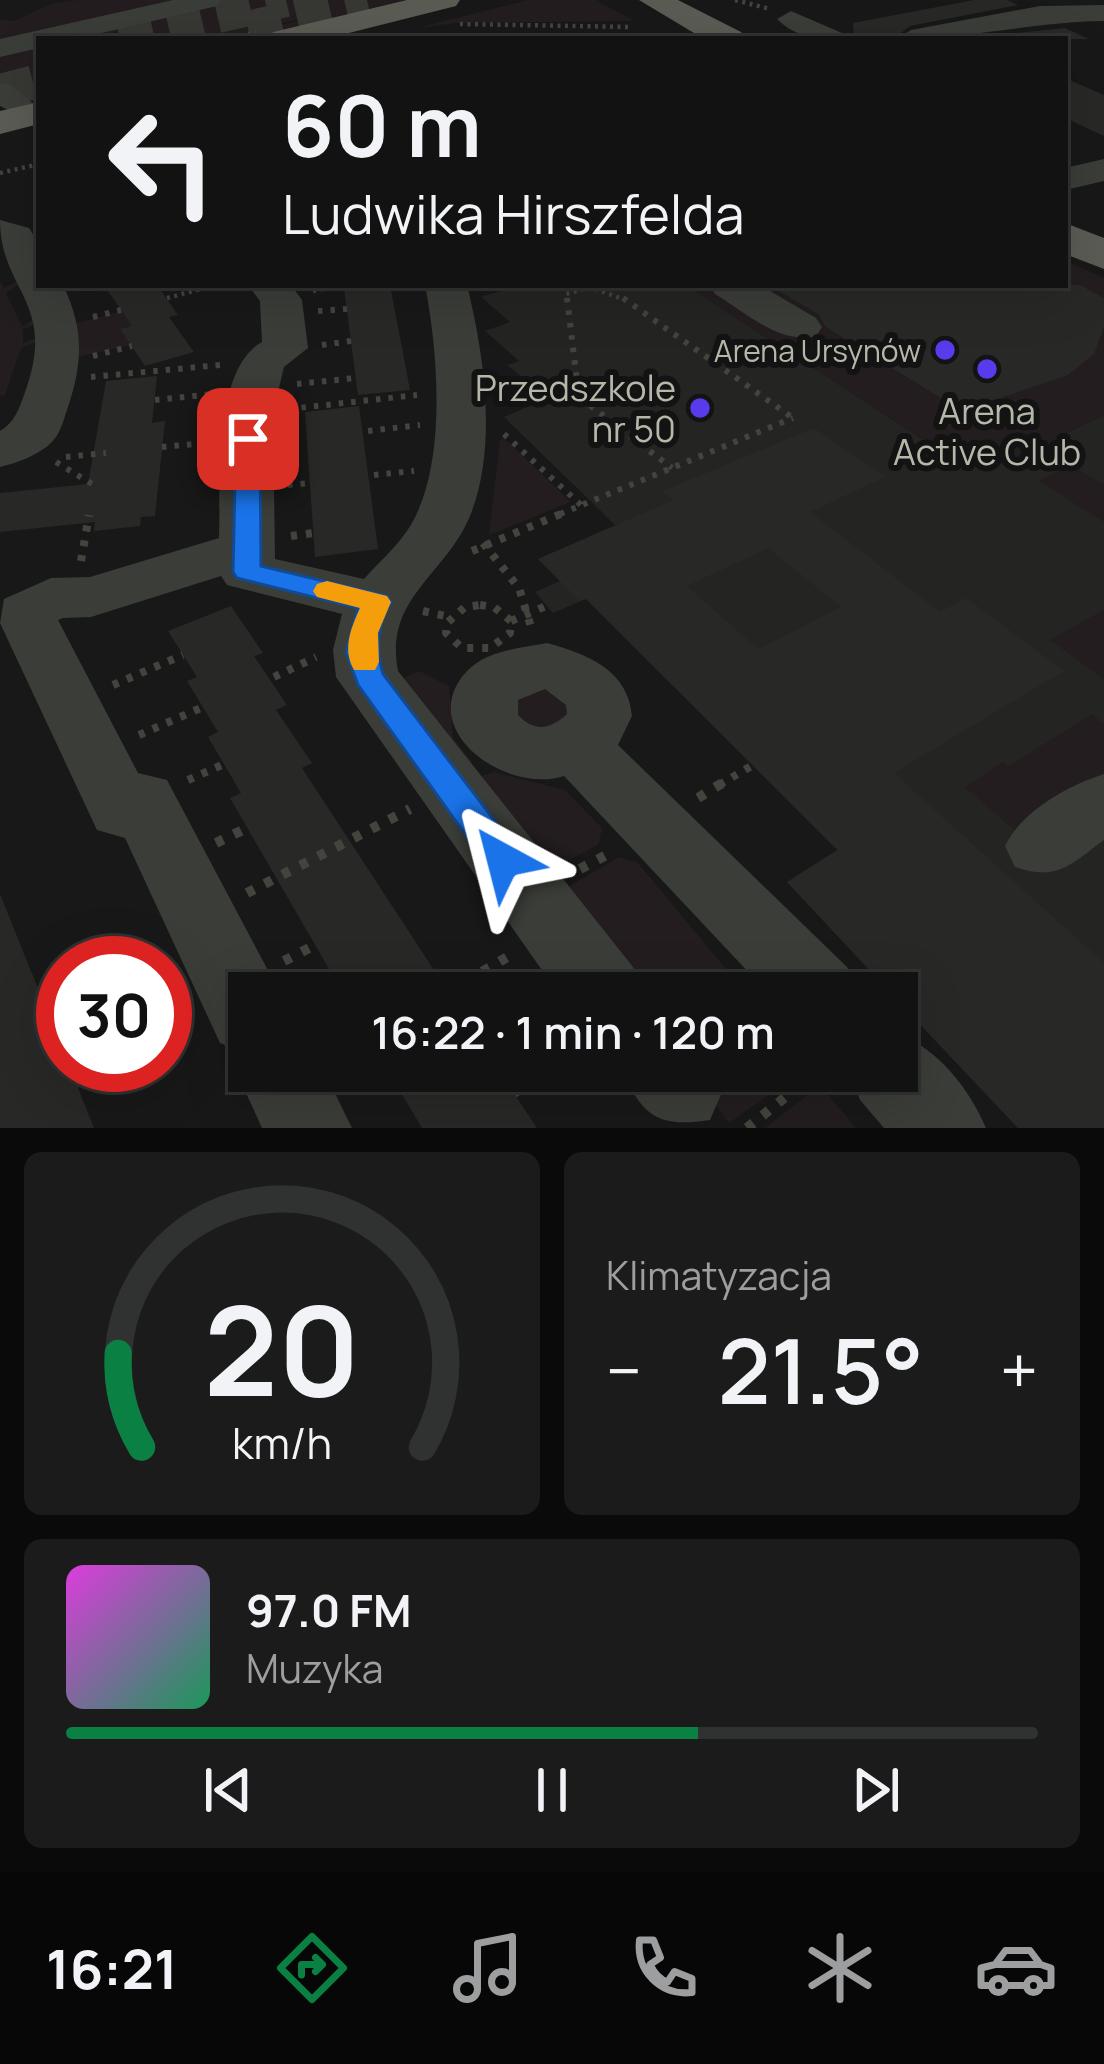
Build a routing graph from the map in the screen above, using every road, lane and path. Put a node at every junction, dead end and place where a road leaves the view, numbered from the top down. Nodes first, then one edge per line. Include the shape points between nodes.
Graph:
1 (208, 0) edge
2 (486, 0) edge
3 (654, 0) edge
4 (735, 0) edge
5 (149, 5) edge
6 (450, 12) edge
7 (1104, 13) edge
8 (628, 14) edge
9 (787, 15) joint
10 (42, 36) edge
11 (303, 36) edge
12 (342, 36) edge
13 (689, 36) edge
14 (722, 36) edge
15 (826, 36) edge
16 (926, 36) edge
17 (36, 38) edge
18 (0, 48) edge
19 (36, 165) edge
20 (0, 172) edge
21 (1068, 209) edge
22 (1104, 226) edge
23 (0, 232) edge
24 (1068, 239) edge
25 (1104, 256) edge
26 (36, 273) edge
27 (44, 288) edge
28 (205, 288) edge
29 (271, 288) edge
30 (447, 288) edge
31 (587, 288) edge
32 (594, 288) edge
33 (735, 288) edge
34 (167, 298) dead end
35 (800, 327) dead end
36 (356, 378) dead end
37 (50, 381) junction
38 (252, 400) junction
39 (453, 404) junction
40 (368, 431) dead end
41 (162, 447) dead end
42 (0, 452) edge
43 (50, 459) dead end
44 (672, 468) junction
45 (429, 469) dead end
46 (374, 475) dead end
47 (91, 488) dead end
48 (582, 506) junction
49 (247, 549) junction
50 (498, 565) dead end
51 (26, 589) edge
52 (417, 603) junction
53 (546, 606) dead end
54 (527, 614) junction
55 (511, 621) junction
56 (536, 646) dead end
57 (183, 655) dead end
58 (112, 685) dead end
59 (203, 707) dead end
60 (139, 736) dead end
61 (575, 745) dead end
62 (753, 765) dead end
63 (449, 789) junction
64 (1104, 802) edge
65 (677, 809) dead end
66 (1041, 846) dead end
67 (198, 919) junction
68 (556, 928) junction
69 (482, 972) edge
70 (589, 972) edge
71 (800, 972) edge
72 (228, 976) edge
73 (289, 1092) edge
74 (909, 1092) edge
75 (308, 1128) edge
76 (942, 1128) edge

1 - 5 street
2 - 12 main road
3 - 14 main road
4 - 9 path
5 - 10 street
6 - 8 path via 587,22
6 - 11 main road
7 - 16 street via 1040,14
8 - 13 main road
9 - 15 street
17 - 18 street
19 - 20 path
21 - 22 main road
23 - 26 street via 15,236
24 - 25 main road
27 - 37 street via 62,332
28 - 34 path
29 - 38 street via 281,299 285,348
30 - 39 street via 463,348
31 - 44 path via 566,294 578,390
32 - 44 path via 616,293 793,418
33 - 35 street
36 - 38 path
37 - 38 path
37 - 42 street via 34,432
38 - 39 path
38 - 41 path
38 - 49 street
39 - 40 path
39 - 48 path
39 - 52 street via 442,518
43 - 47 path
44 - 48 path
45 - 46 path
48 - 52 path
49 - 51 street via 91,597
49 - 52 street via 247,572
50 - 54 path
51 - 67 street via 25,613 122,810 142,800
52 - 55 path via 480,604
52 - 55 path via 452,642 476,650 502,642
52 - 63 street via 369,614 361,652 368,677
53 - 54 path
54 - 55 path
54 - 56 path
57 - 58 path
59 - 60 path
61 - 71 street
62 - 65 path
63 - 67 path
63 - 68 street
64 - 66 street
67 - 72 street
68 - 69 path
68 - 70 street
73 - 75 street
74 - 76 street

